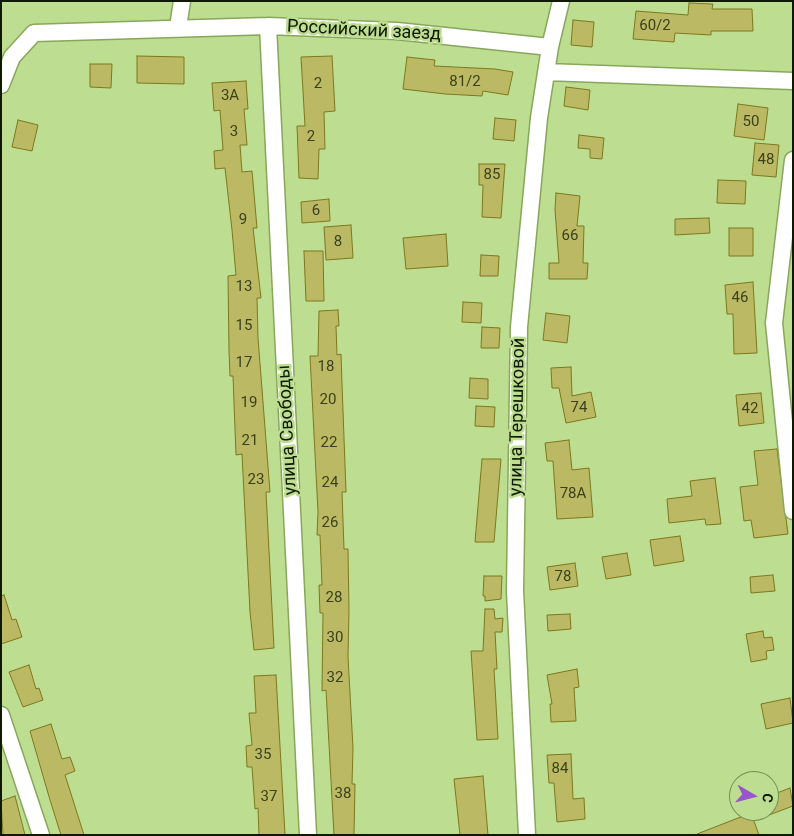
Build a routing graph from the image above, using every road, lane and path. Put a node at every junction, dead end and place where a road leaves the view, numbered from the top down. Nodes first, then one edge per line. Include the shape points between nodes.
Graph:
1 (182, 1) edge
2 (561, 1) edge
3 (268, 26) junction
4 (178, 27) junction
5 (550, 47) junction
6 (546, 72) junction
7 (793, 81) edge
8 (1, 85) edge
9 (793, 160) edge
10 (793, 511) edge
11 (1, 715) edge
12 (41, 835) edge
13 (308, 835) edge
14 (527, 835) edge

1 - 4 street
2 - 5 street, улица Терешковой
3 - 4 street, Российский заезд
3 - 5 street, Российский заезд via 397,31
3 - 13 street, улица Свободы
4 - 8 street, Российский заезд via 34,34 12,57
5 - 6 street, улица Терешковой
6 - 7 street
6 - 14 street, улица Терешковой via 538,118 519,327 515,591
9 - 10 street via 774,323
11 - 12 street

